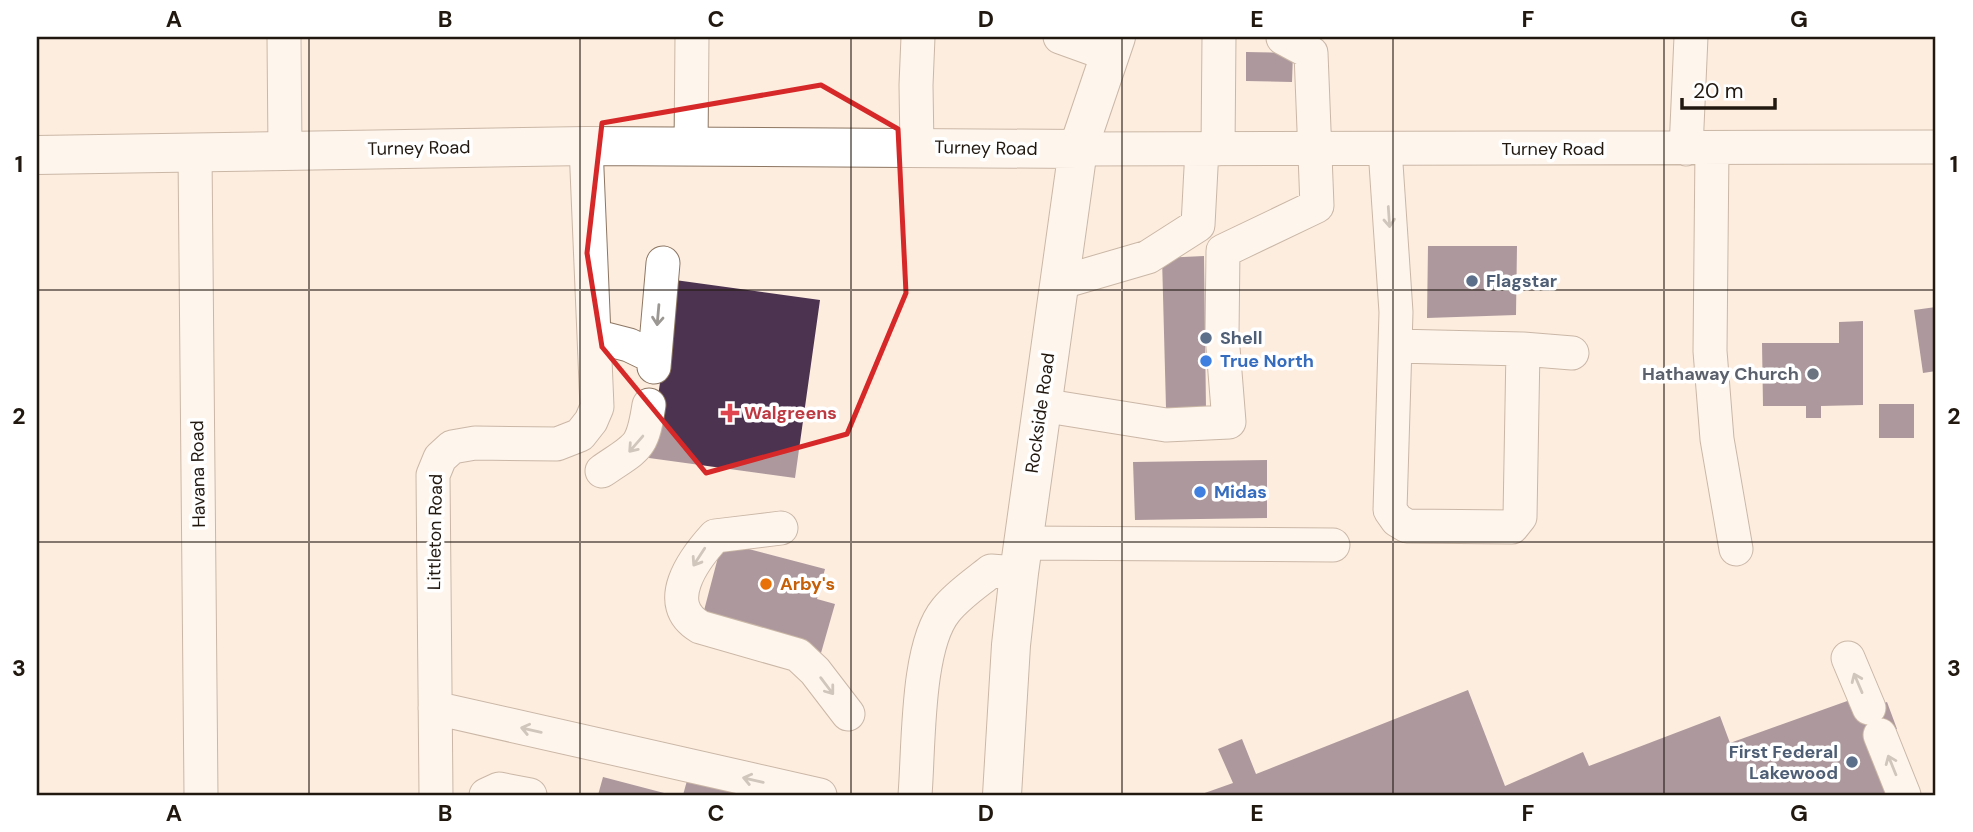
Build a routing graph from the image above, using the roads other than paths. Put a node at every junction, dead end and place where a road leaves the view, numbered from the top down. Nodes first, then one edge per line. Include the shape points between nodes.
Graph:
1 (284, 37) edge
2 (692, 37) edge
3 (918, 37) edge
4 (1060, 37) edge
5 (1219, 37) edge
6 (1277, 37) edge
7 (1283, 37) edge
8 (1691, 37) edge
9 (1112, 46) edge
10 (586, 146) junction
11 (691, 146) junction
12 (1936, 147) edge
13 (917, 148) junction
14 (1699, 148) junction
15 (1078, 149) junction
16 (1210, 149) junction
17 (1314, 149) junction
18 (1385, 149) junction
19 (285, 150) junction
20 (195, 153) junction
21 (37, 155) edge
22 (663, 263) dead end
23 (1059, 283) junction
24 (594, 336) junction
25 (1395, 346) junction
26 (1523, 349) junction
27 (1572, 353) dead end
28 (649, 405) dead end
29 (1041, 405) junction
30 (602, 471) dead end
31 (780, 528) dead end
32 (1333, 545) dead end
33 (1736, 549) dead end
34 (1020, 558) junction
35 (1848, 658) dead end
36 (435, 708) junction
37 (848, 714) dead end
38 (201, 795) edge
39 (436, 795) edge
40 (486, 795) edge
41 (530, 795) edge
42 (820, 795) edge
43 (915, 795) edge
44 (1002, 795) edge
45 (1904, 795) edge

1 - 19 street
2 - 11 street
3 - 13 street
4 - 9 street
5 - 16 street
6 - 7 street
7 - 17 street via 1311,53
8 - 14 street
9 - 15 main road, Rockside Road
10 - 11 main road, Turney Road
10 - 19 main road, Turney Road
10 - 24 street, Littleton Road
11 - 13 main road, Turney Road
12 - 14 street, Turney Road
13 - 15 main road, Turney Road
14 - 18 street, Turney Road
14 - 33 street via 1717,439
15 - 16 street, Turney Road
15 - 23 main road, Rockside Road
16 - 17 street, Turney Road
16 - 23 street via 1198,225 1148,257
17 - 18 street, Turney Road
17 - 29 street via 1317,206 1223,251 1229,422 1166,425
18 -> 25 street
19 - 20 main road, Turney Road
20 - 21 main road, Turney Road
20 - 38 street, Havana Road
22 -> 24 street via 654,362 629,345
23 - 29 main road, Rockside Road
24 - 36 street, Littleton Road via 597,407 580,435 557,443 475,443 452,447 440,458 433,475
25 - 26 street
25 - 26 street via 1390,510 1407,526 1512,527 1517,523
26 - 27 street
28 -> 30 street via 639,446
29 - 34 main road, Rockside Road
31 -> 37 street via 715,536 697,556 682,589 682,610 700,627 798,655
32 - 34 street
34 - 43 street via 991,571 952,604 937,624 925,662
34 - 44 main road, Rockside Road
45 -> 35 street
36 - 39 street, Littleton Road
42 -> 36 street
40 - 41 street via 499,789

